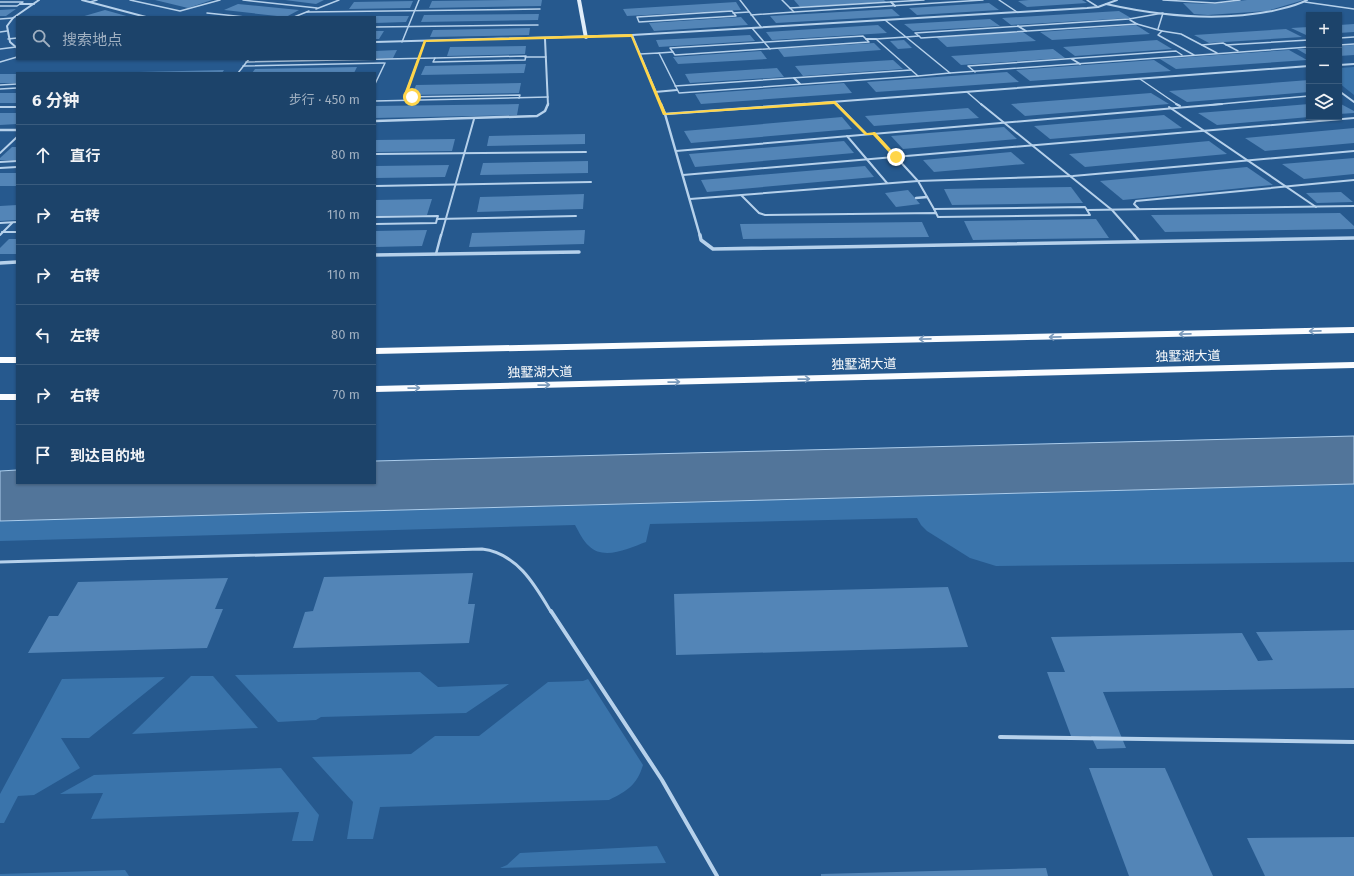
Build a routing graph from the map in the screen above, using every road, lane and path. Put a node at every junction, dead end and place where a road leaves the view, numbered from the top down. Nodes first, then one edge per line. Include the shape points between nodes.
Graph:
1 (39, 0) edge
2 (82, 0) edge
3 (98, 0) edge
4 (130, 0) edge
5 (220, 0) edge
6 (243, 0) edge
7 (339, 0) edge
8 (419, 0) edge
9 (579, 0) edge
10 (740, 0) edge
11 (782, 0) edge
12 (924, 0) edge
13 (983, 0) edge
14 (999, 0) edge
15 (1087, 0) edge
16 (1117, 0) edge
17 (1163, 0) edge
18 (1240, 0) edge
19 (1306, 1) edge
20 (0, 2) edge
21 (90, 2) junction
22 (891, 2) junction
23 (20, 4) junction
24 (34, 4) junction
25 (1106, 4) junction
26 (0, 6) edge
27 (896, 6) junction
28 (1098, 6) junction
29 (317, 8) junction
30 (790, 8) junction
31 (1354, 8) edge
32 (540, 9) dead end
33 (416, 11) junction
34 (307, 12) junction
35 (749, 12) junction
36 (794, 12) junction
37 (1017, 12) junction
38 (207, 13) dead end
39 (733, 13) junction
40 (1163, 14) junction
41 (751, 15) junction
42 (142, 16) edge
43 (236, 16) edge
44 (297, 16) edge
45 (13, 18) junction
46 (0, 19) edge
47 (1130, 19) junction
48 (885, 20) junction
49 (1138, 24) junction
50 (538, 25) dead end
51 (409, 26) junction
52 (1018, 26) junction
53 (376, 27) edge
54 (762, 27) junction
55 (752, 28) junction
56 (1158, 29) junction
57 (7, 31) junction
58 (1026, 31) junction
59 (1162, 31) junction
60 (0, 32) edge
61 (632, 36) junction
62 (919, 36) junction
63 (906, 37) junction
64 (1354, 37) edge
65 (16, 38) edge
66 (586, 38) junction
67 (1342, 38) edge
68 (8, 39) junction
69 (545, 39) junction
70 (866, 39) junction
71 (876, 39) junction
72 (1306, 40) edge
73 (425, 41) junction
74 (376, 42) edge
75 (402, 42) junction
76 (764, 42) junction
77 (1354, 44) edge
78 (1202, 45) junction
79 (1226, 45) junction
80 (1342, 45) edge
81 (16, 47) edge
82 (1306, 47) edge
83 (0, 49) edge
84 (770, 49) junction
85 (659, 52) junction
86 (673, 52) junction
87 (1239, 52) junction
88 (640, 54) junction
89 (1218, 54) junction
90 (1194, 55) junction
91 (1183, 56) junction
92 (16, 57) edge
93 (435, 57) junction
94 (546, 57) junction
95 (419, 58) junction
96 (525, 58) junction
97 (376, 59) edge
98 (387, 59) junction
99 (1072, 59) junction
100 (340, 60) edge
101 (0, 62) edge
102 (246, 62) joint
103 (384, 63) junction
104 (1080, 64) junction
105 (1342, 64) edge
106 (1354, 64) edge
107 (243, 66) junction
108 (1306, 67) edge
109 (912, 70) junction
110 (239, 72) edge
111 (975, 72) junction
112 (950, 73) junction
113 (918, 76) junction
114 (794, 78) junction
115 (1140, 79) junction
116 (376, 80) edge
117 (16, 84) edge
118 (800, 84) junction
119 (0, 85) edge
120 (675, 86) junction
121 (16, 88) edge
122 (0, 89) edge
123 (677, 90) junction
124 (655, 92) junction
125 (967, 92) junction
126 (1342, 93) edge
127 (1306, 96) edge
128 (404, 97) junction
129 (548, 97) junction
130 (519, 98) junction
131 (403, 100) junction
132 (376, 101) edge
133 (835, 102) junction
134 (1354, 102) edge
135 (1180, 106) junction
136 (0, 107) edge
137 (16, 107) edge
138 (1169, 107) junction
139 (665, 114) junction
140 (1354, 118) edge
141 (474, 119) junction
142 (376, 121) edge
143 (1005, 122) junction
144 (0, 130) edge
145 (16, 130) edge
146 (1204, 130) junction
147 (874, 133) junction
148 (866, 134) junction
149 (847, 136) junction
150 (16, 138) edge
151 (1034, 145) junction
152 (676, 151) junction
153 (1354, 151) edge
154 (465, 152) junction
155 (586, 152) dead end
156 (0, 153) edge
157 (376, 154) edge
158 (896, 157) junction
159 (868, 160) junction
160 (16, 161) edge
161 (1249, 161) junction
162 (0, 162) edge
163 (16, 167) edge
164 (0, 168) edge
165 (683, 175) junction
166 (1073, 176) junction
167 (1354, 180) edge
168 (918, 181) junction
169 (591, 182) dead end
170 (888, 183) junction
171 (456, 185) junction
172 (376, 186) edge
173 (1287, 187) junction
174 (740, 195) junction
175 (927, 197) junction
176 (916, 198) dead end
177 (690, 199) junction
178 (1354, 206) edge
179 (1316, 207) junction
180 (934, 209) junction
181 (1139, 209) junction
182 (1087, 210) junction
183 (1112, 210) junction
184 (936, 213) junction
185 (576, 216) dead end
186 (376, 217) edge
187 (437, 219) junction
188 (446, 219) junction
189 (16, 222) edge
190 (0, 223) edge
191 (12, 223) junction
192 (376, 224) edge
193 (16, 232) edge
194 (1, 233) edge
195 (1354, 238) edge
196 (1139, 241) junction
197 (579, 252) dead end
198 (436, 254) junction
199 (376, 255) edge
200 (16, 262) edge
201 (0, 263) edge
202 (1354, 330) edge
203 (376, 351) edge
204 (0, 360) edge
205 (16, 360) edge
206 (1353, 365) edge
207 (376, 389) edge
208 (0, 397) edge
209 (16, 397) edge
210 (0, 562) edge
211 (1000, 737) dead end
212 (1354, 742) edge
213 (717, 876) edge

1 - 24 street
2 - 21 street
3 - 21 lane
4 - 5 lane via 180,11
6 - 29 lane
7 - 29 lane
8 - 33 lane
9 - 66 main road
10 - 35 lane
11 - 30 lane
12 - 22 lane
13 - 27 lane
14 - 37 lane
15 - 28 lane
16 - 25 street
17 - 18 lane via 1215,3
19 - 31 lane
19 - 40 street via 1272,11 1237,15
20 - 23 lane via 23,2
21 - 42 street
22 - 27 street
22 - 30 lane
23 - 24 street
23 - 26 lane
24 - 45 street
25 - 28 street
25 - 40 street
27 - 36 lane
28 - 37 street
29 - 34 lane
30 - 36 lane
32 - 33 lane
33 - 34 lane
33 - 51 lane
34 - 44 lane
35 - 39 lane
35 - 41 lane
36 - 41 lane
37 - 48 street
38 - 43 lane
39 - 39 lane via 732,11 637,16 640,22 736,16
40 - 47 lane
40 - 56 lane
41 - 54 lane
45 - 46 lane
45 - 57 street via 7,26
47 - 49 lane
47 - 52 lane
48 - 54 street
48 - 63 lane
49 - 56 lane
49 - 58 lane
50 - 51 lane
51 - 53 lane
51 - 75 lane
52 - 58 street
52 - 62 lane via 915,33
54 - 55 street
55 - 61 street
55 - 76 lane
56 - 59 lane
57 - 60 lane
57 - 68 street
58 - 62 lane via 921,38
59 - 78 lane via 1181,34
59 - 90 lane via 1158,35
61 - 66 street
61 - 88 street
62 - 63 lane
63 - 71 lane
63 - 112 lane
64 - 67 lane
65 - 68 lane
66 - 69 street
68 - 81 street via 12,46
69 - 73 street
69 - 94 street
70 - 71 street
70 - 76 lane via 863,36
70 - 84 lane via 869,42
71 - 109 lane
72 - 79 lane
73 - 75 street
73 - 95 lane
74 - 75 street
76 - 84 lane
76 - 86 lane via 670,48
77 - 80 lane
78 - 79 lane
78 - 89 lane
79 - 87 lane
81 - 83 lane
82 - 87 lane
84 - 86 lane via 675,55
85 - 86 lane
85 - 88 lane
85 - 120 lane
87 - 89 lane
88 - 124 street
89 - 90 lane
90 - 91 lane
91 - 99 lane via 1176,51
91 - 104 lane
92 - 101 lane
93 - 95 lane
93 - 96 lane via 526,56
93 - 96 lane via 433,62
94 - 96 lane
94 - 129 street
95 - 98 lane
95 - 128 lane
97 - 98 lane
98 - 103 lane
99 - 104 street
99 - 111 lane via 968,66
100 - 102 lane
102 - 107 lane
103 - 107 lane
103 - 116 lane
104 - 111 lane
105 - 106 street
107 - 110 lane
108 - 115 street
109 - 113 lane
109 - 114 lane
111 - 112 lane
112 - 113 lane
113 - 118 lane
114 - 118 street
114 - 120 lane
115 - 125 street
115 - 135 lane
117 - 119 lane
118 - 123 lane via 679,93
120 - 123 lane
121 - 122 lane
123 - 124 street
124 - 139 street
125 - 133 street
125 - 143 lane
126 - 134 street
127 - 135 lane
128 - 130 lane via 520,95
128 - 131 lane
129 - 130 lane
129 - 141 street via 545,111 538,116
130 - 131 lane
131 - 132 lane
133 - 139 street
133 - 148 lane
135 - 138 lane
136 - 137 lane
138 - 143 lane
138 - 146 lane
139 - 152 street
140 - 146 lane
141 - 142 street
141 - 154 lane
143 - 147 lane
143 - 151 lane
144 - 145 street
146 - 151 lane
146 - 161 lane
147 - 148 lane
147 - 158 lane
148 - 149 lane
149 - 152 lane
149 - 159 lane
150 - 156 lane
151 - 158 lane
151 - 166 lane
152 - 165 street
153 - 161 lane
154 - 155 lane
154 - 157 lane
154 - 171 lane
158 - 159 lane
158 - 168 lane
159 - 165 lane
159 - 170 lane
160 - 162 lane
161 - 166 lane
161 - 173 lane
163 - 164 lane
165 - 177 street
166 - 168 lane
166 - 183 lane
167 - 173 lane
168 - 170 lane
168 - 175 lane
169 - 171 lane
170 - 174 lane
171 - 172 lane
171 - 188 lane
173 - 179 lane
173 - 181 lane via 1136,201 1134,204
174 - 177 lane
174 - 184 lane via 759,213 765,215
175 - 176 street
175 - 180 lane
177 - 196 street via 701,240 713,249
178 - 179 lane
179 - 181 lane
180 - 182 lane via 1085,207
180 - 184 lane
181 - 183 lane
182 - 183 lane
182 - 184 lane via 1090,215 938,217
183 - 196 lane
185 - 188 lane
186 - 187 lane via 438,216
187 - 188 lane
187 - 192 lane via 436,223
188 - 198 lane
189 - 191 lane
190 - 191 lane
191 - 194 lane
193 - 194 lane
195 - 196 street
197 - 198 street
198 - 199 street
200 - 201 street
202 -> 203 main road, 独墅湖大道
204 - 205 main road
207 -> 206 main road, 独墅湖大道
208 - 209 main road
210 - 213 lane via 461,549 503,553 526,575 592,672 662,780
211 - 212 lane

